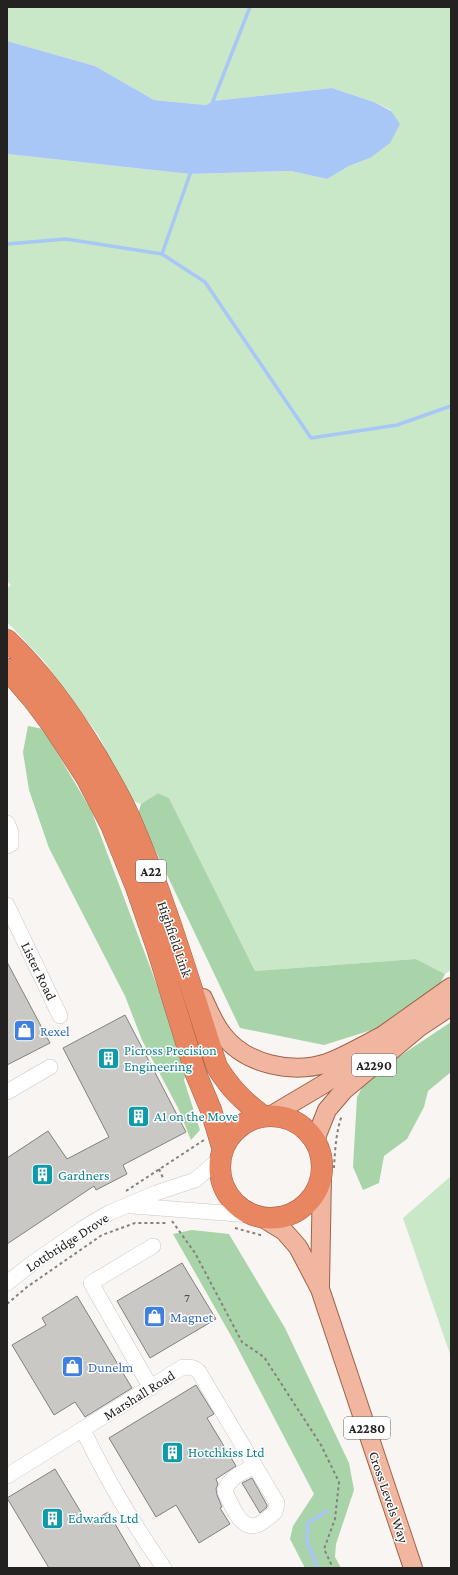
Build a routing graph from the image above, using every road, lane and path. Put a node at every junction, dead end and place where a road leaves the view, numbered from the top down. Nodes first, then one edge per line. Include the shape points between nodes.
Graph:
1 (7, 640) edge
2 (7, 668) edge
3 (7, 823) edge
4 (7, 846) edge
5 (7, 906) edge
6 (183, 961) junction
7 (451, 987) edge
8 (451, 1006) edge
9 (60, 1016) dead end
10 (382, 1036) junction
11 (50, 1067) dead end
12 (7, 1092) edge
13 (344, 1109) dead end
14 (267, 1116) junction
15 (315, 1140) junction
16 (222, 1154) junction
17 (328, 1175) junction
18 (129, 1206) junction
19 (257, 1216) junction
20 (172, 1223) dead end
21 (153, 1246) dead end
22 (7, 1283) edge
23 (320, 1288) junction
24 (151, 1388) junction
25 (83, 1430) junction
26 (254, 1466) dead end
27 (11, 1469) edge
28 (164, 1568) edge
29 (333, 1568) edge
30 (413, 1568) edge

1 - 6 highway, Highfield Link / A22 via 55,694 82,732 112,782 149,865
2 - 16 highway, Highfield Link / A22 via 53,726 86,777 112,825 157,948 196,1074 211,1110
3 - 4 street via 11,832 11,844
5 - 9 street, Lister Road
6 - 10 main road via 224,1037 240,1051 262,1062 283,1067 327,1063
6 - 14 highway, Highfield Link / A22 via 217,1067 243,1100
7 - 10 main road, A2290
8 - 15 main road, A2290 via 418,1028 344,1090 327,1110
10 - 14 main road, A2290 via 324,1084
11 - 12 street
13 - 17 path
14 - 15 highway via 284,1117 296,1122
14 - 16 highway via 248,1121 237,1129 229,1138
15 - 17 highway
16 - 18 street, Lottbridge Drove via 195,1180 156,1193
16 - 19 highway via 220,1172 223,1185 239,1207
17 - 19 highway via 311,1199 290,1215 277,1218
17 - 23 main road, Cross Levels Way / A2280
18 - 19 street, Lottbridge Drove via 156,1206
18 - 22 street, Lottbridge Drove via 109,1213 85,1227
19 - 23 main road, Cross Levels Way / A2280 via 284,1231 298,1247
20 - 29 path via 195,1253 242,1342 264,1357 321,1445 339,1482 335,1518 324,1549
21 - 24 street via 91,1283
23 - 30 main road, Cross Levels Way / A2280
24 - 25 street, Marshall Road
24 - 26 street, Marshall Road via 183,1367 195,1369
25 - 27 street, Marshall Road via 51,1442
25 - 28 street via 102,1470

